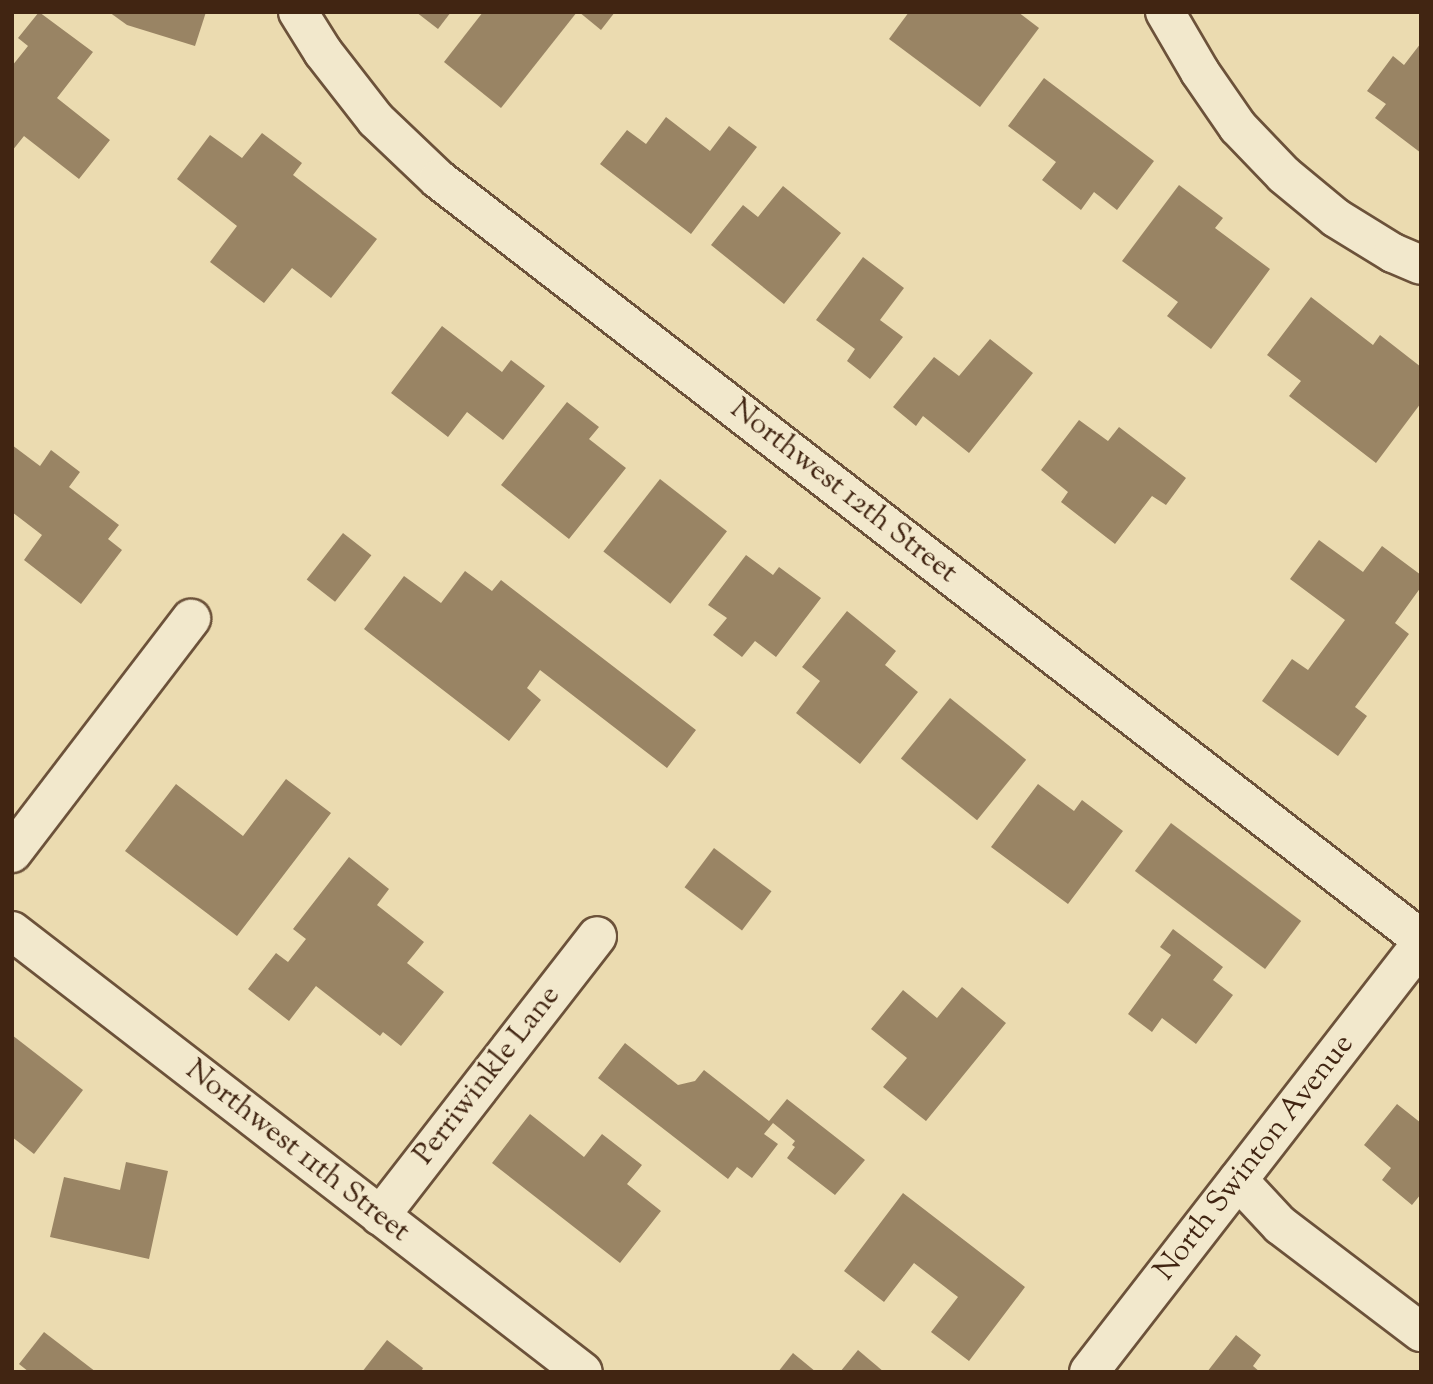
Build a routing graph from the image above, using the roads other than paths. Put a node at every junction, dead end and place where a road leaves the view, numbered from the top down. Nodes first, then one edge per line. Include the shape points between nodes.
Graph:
1 (298, 12) edge
2 (1165, 12) edge
3 (1421, 265) edge
4 (191, 619) dead end
5 (12, 853) edge
6 (12, 931) edge
7 (597, 936) dead end
8 (1421, 939) edge
9 (1421, 944) edge
10 (1238, 1180) junction
11 (380, 1216) junction
12 (1421, 1332) edge
13 (583, 1372) edge
14 (1089, 1372) edge

1 - 8 street, Northwest 12th Street via 376,120 438,179
2 - 3 street via 1238,127 1284,175 1336,218
4 - 5 street
6 - 11 street, Northwest 11th Street
7 - 11 street, Perriwinkle Lane
9 - 10 street, North Swinton Avenue
10 - 12 street via 1280,1225
10 - 14 street, North Swinton Avenue
11 - 13 street, Northwest 11th Street

